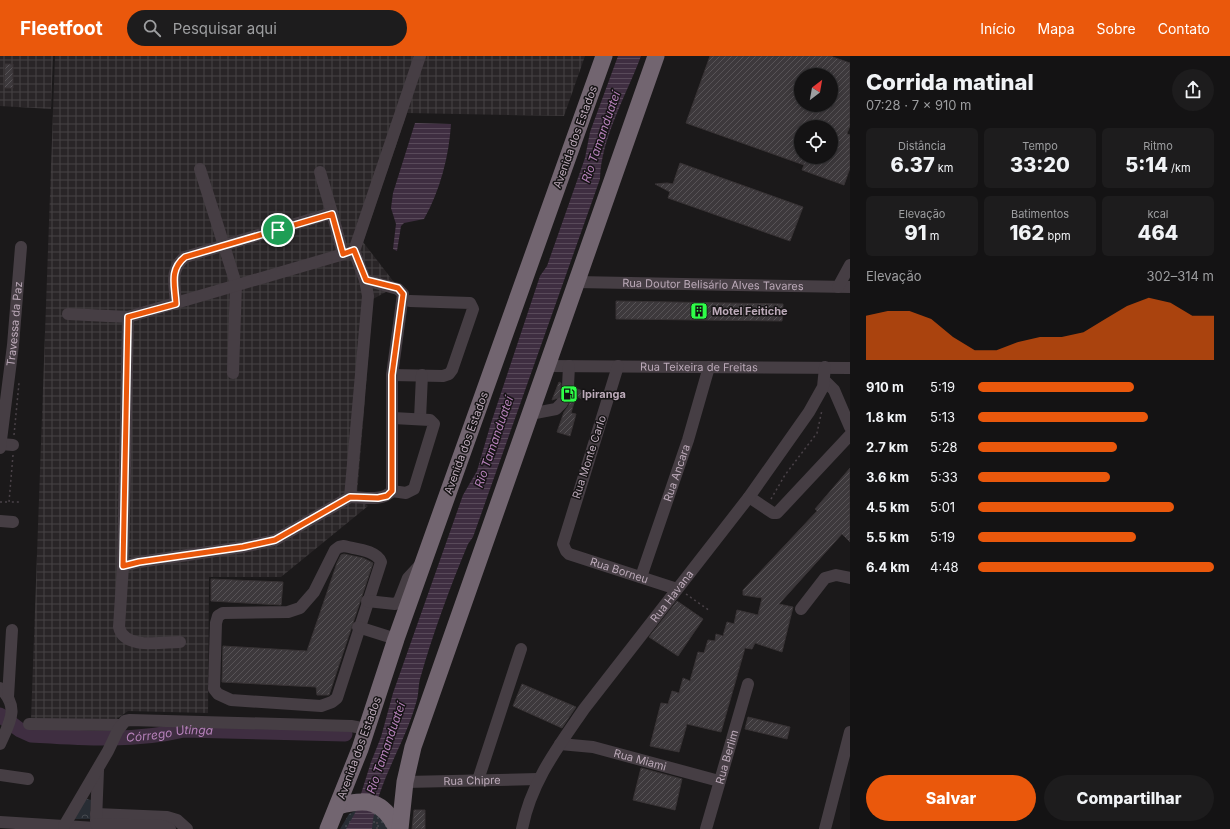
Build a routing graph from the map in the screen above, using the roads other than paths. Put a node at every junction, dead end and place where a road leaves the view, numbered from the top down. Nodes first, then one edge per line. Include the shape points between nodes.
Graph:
1 (420, 56) edge
2 (604, 56) edge
3 (656, 56) edge
4 (200, 169) dead end
5 (320, 172) dead end
6 (332, 214) junction
7 (224, 246) junction
8 (21, 247) dead end
9 (348, 252) junction
10 (850, 265) edge
11 (366, 280) junction
12 (576, 282) junction
13 (236, 284) junction
14 (844, 287) edge
15 (410, 302) dead end
16 (176, 304) junction
17 (68, 314) dead end
18 (128, 317) junction
19 (547, 366) junction
20 (569, 366) junction
21 (618, 366) junction
22 (709, 367) junction
23 (825, 367) junction
24 (850, 368) edge
25 (234, 374) dead end
26 (392, 375) junction
27 (422, 375) junction
28 (824, 380) junction
29 (568, 386) tunnel mouth
30 (562, 403) dead end
31 (530, 414) junction
32 (393, 418) junction
33 (420, 419) junction
34 (850, 427) edge
35 (850, 435) edge
36 (0, 446) edge
37 (13, 446) dead end
38 (392, 491) junction
39 (749, 496) junction
40 (350, 497) junction
41 (0, 522) edge
42 (13, 522) dead end
43 (564, 547) joint
44 (424, 562) junction
45 (123, 566) junction
46 (641, 577) junction
47 (850, 578) edge
48 (677, 589) junction
49 (367, 601) junction
50 (801, 609) dead end
51 (358, 627) junction
52 (12, 630) dead end
53 (396, 639) junction
54 (180, 642) dead end
55 (521, 649) dead end
56 (748, 684) dead end
57 (4, 692) edge
58 (7, 723) edge
59 (29, 724) dead end
60 (121, 725) junction
61 (362, 728) junction
62 (850, 732) edge
63 (0, 744) edge
64 (560, 744) junction
65 (98, 768) junction
66 (0, 775) edge
67 (28, 779) dead end
68 (538, 779) junction
69 (478, 780) junction
70 (719, 781) junction
71 (405, 782) junction
72 (338, 806) junction
73 (0, 822) edge
74 (96, 824) edge
75 (64, 826) junction
76 (170, 829) edge
77 (187, 829) edge
78 (328, 829) edge
79 (399, 829) edge
80 (522, 829) edge
81 (706, 829) edge
82 (825, 829) edge

1 - 9 street
2 - 44 highway, Avenida dos Estados
3 - 12 highway
4 - 7 street
5 - 6 street
6 - 7 street
6 - 9 street
7 - 13 street
7 - 16 street via 185,257 177,264 174,272
8 - 36 street, Travessa da Paz via 13,345
9 - 11 street
9 - 13 street
10 - 14 street
11 - 26 street via 398,288 403,294
11 - 40 street via 368,296
12 - 14 street, Rua Doutor Belisário Alves Tavares
12 - 19 highway
13 - 16 street
13 - 25 street
15 - 27 street via 470,303 473,308 449,374
16 - 18 street
17 - 18 street
18 - 45 street
19 - 20 street, Rua Teixeira de Freitas
19 - 31 highway
20 - 21 street, Rua Teixeira de Freitas
20 - 29 street
21 - 22 street, Rua Teixeira de Freitas
21 - 43 street, Rua Monte Carlo via 563,539
22 - 23 street, Rua Teixeira de Freitas
22 - 46 street, Rua Ancara via 688,440
23 - 24 street, Rua Teixeira de Freitas
23 - 28 street, Rua Havana
26 - 27 street
26 - 32 street
27 - 33 street
28 - 34 street via 834,390
28 - 39 street, Rua Havana via 818,397
30 - 31 street via 556,409
31 - 71 highway via 413,747
32 - 33 street
32 - 38 street
33 - 38 street via 430,420 434,424 414,489 406,493
35 - 39 street via 780,510 773,513
36 - 37 street
38 - 40 street via 387,496 378,498
39 - 48 street, Rua Havana
40 - 45 street via 275,540
41 - 42 street
43 - 46 street, Rua Borneu via 569,554
44 - 49 street via 412,572 399,602 395,604
44 - 53 highway, Avenida dos Estados
45 - 54 street via 120,633 127,640 138,642
46 - 48 street, Rua Borneu
47 - 50 street via 836,575 825,578
48 - 64 street, Rua Havana
49 - 51 street
49 - 51 street via 381,562 379,558 374,554 339,546 332,554 314,592 300,608 288,612 223,613 218,616 214,689 218,694 231,700 321,706 332,702 337,698
51 - 53 street
52 - 57 street
53 - 61 highway, Avenida dos Estados
55 - 69 street
56 - 70 street, Rua Berlim
57 - 58 street via 12,707
58 - 63 street
59 - 60 street
60 - 61 street via 130,720
60 - 65 street
61 - 72 highway, Avenida dos Estados
62 - 82 street
64 - 68 street, Rua Havana
64 - 70 street, Rua Miami via 593,747
65 - 74 street
65 - 75 street
66 - 67 street
68 - 69 street, Rua Chipre
68 - 80 street, Rua Havana
69 - 71 street, Rua Chipre
70 - 81 street, Rua Berlim
71 - 79 highway
72 - 78 highway, Avenida dos Estados
72 - 79 highway via 358,801 372,802 387,812
73 - 75 street
74 - 75 street
74 - 76 street via 163,826
74 - 77 street via 166,816 177,820

